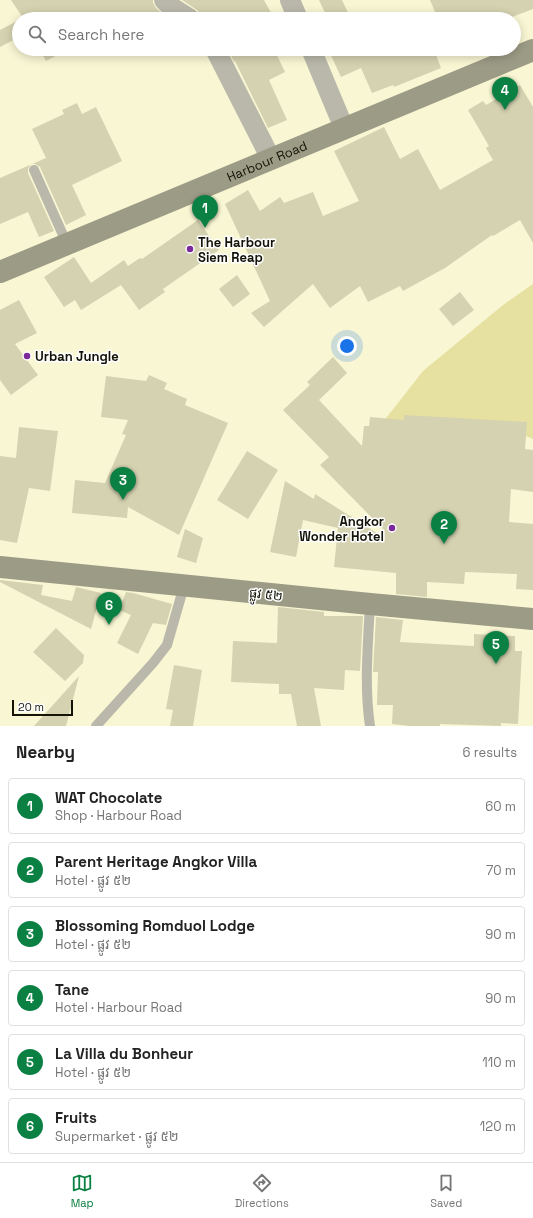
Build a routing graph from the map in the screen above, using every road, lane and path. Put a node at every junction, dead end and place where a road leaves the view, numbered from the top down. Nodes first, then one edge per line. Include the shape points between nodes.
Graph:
1 (164, 0) edge
2 (290, 0) edge
3 (179, 12) edge
4 (295, 12) edge
5 (532, 53) edge
6 (219, 56) edge
7 (314, 56) edge
8 (344, 128) junction
9 (271, 159) junction
10 (34, 170) dead end
11 (67, 244) junction
12 (0, 272) edge
13 (0, 567) edge
14 (184, 586) junction
15 (370, 604) junction
16 (533, 619) edge
17 (96, 726) edge
18 (370, 726) edge

1 - 3 street
2 - 4 street
5 - 8 street, Harbour Road
6 - 9 street
7 - 8 street
8 - 9 street, Harbour Road
9 - 11 street, Harbour Road
10 - 11 lane
11 - 12 street, Harbour Road
13 - 14 street, ផ្លូវ ៥២
14 - 15 street, ផ្លូវ ៥២
14 - 17 lane via 167,646
15 - 16 street, ផ្លូវ ៥២
15 - 18 lane via 366,666

